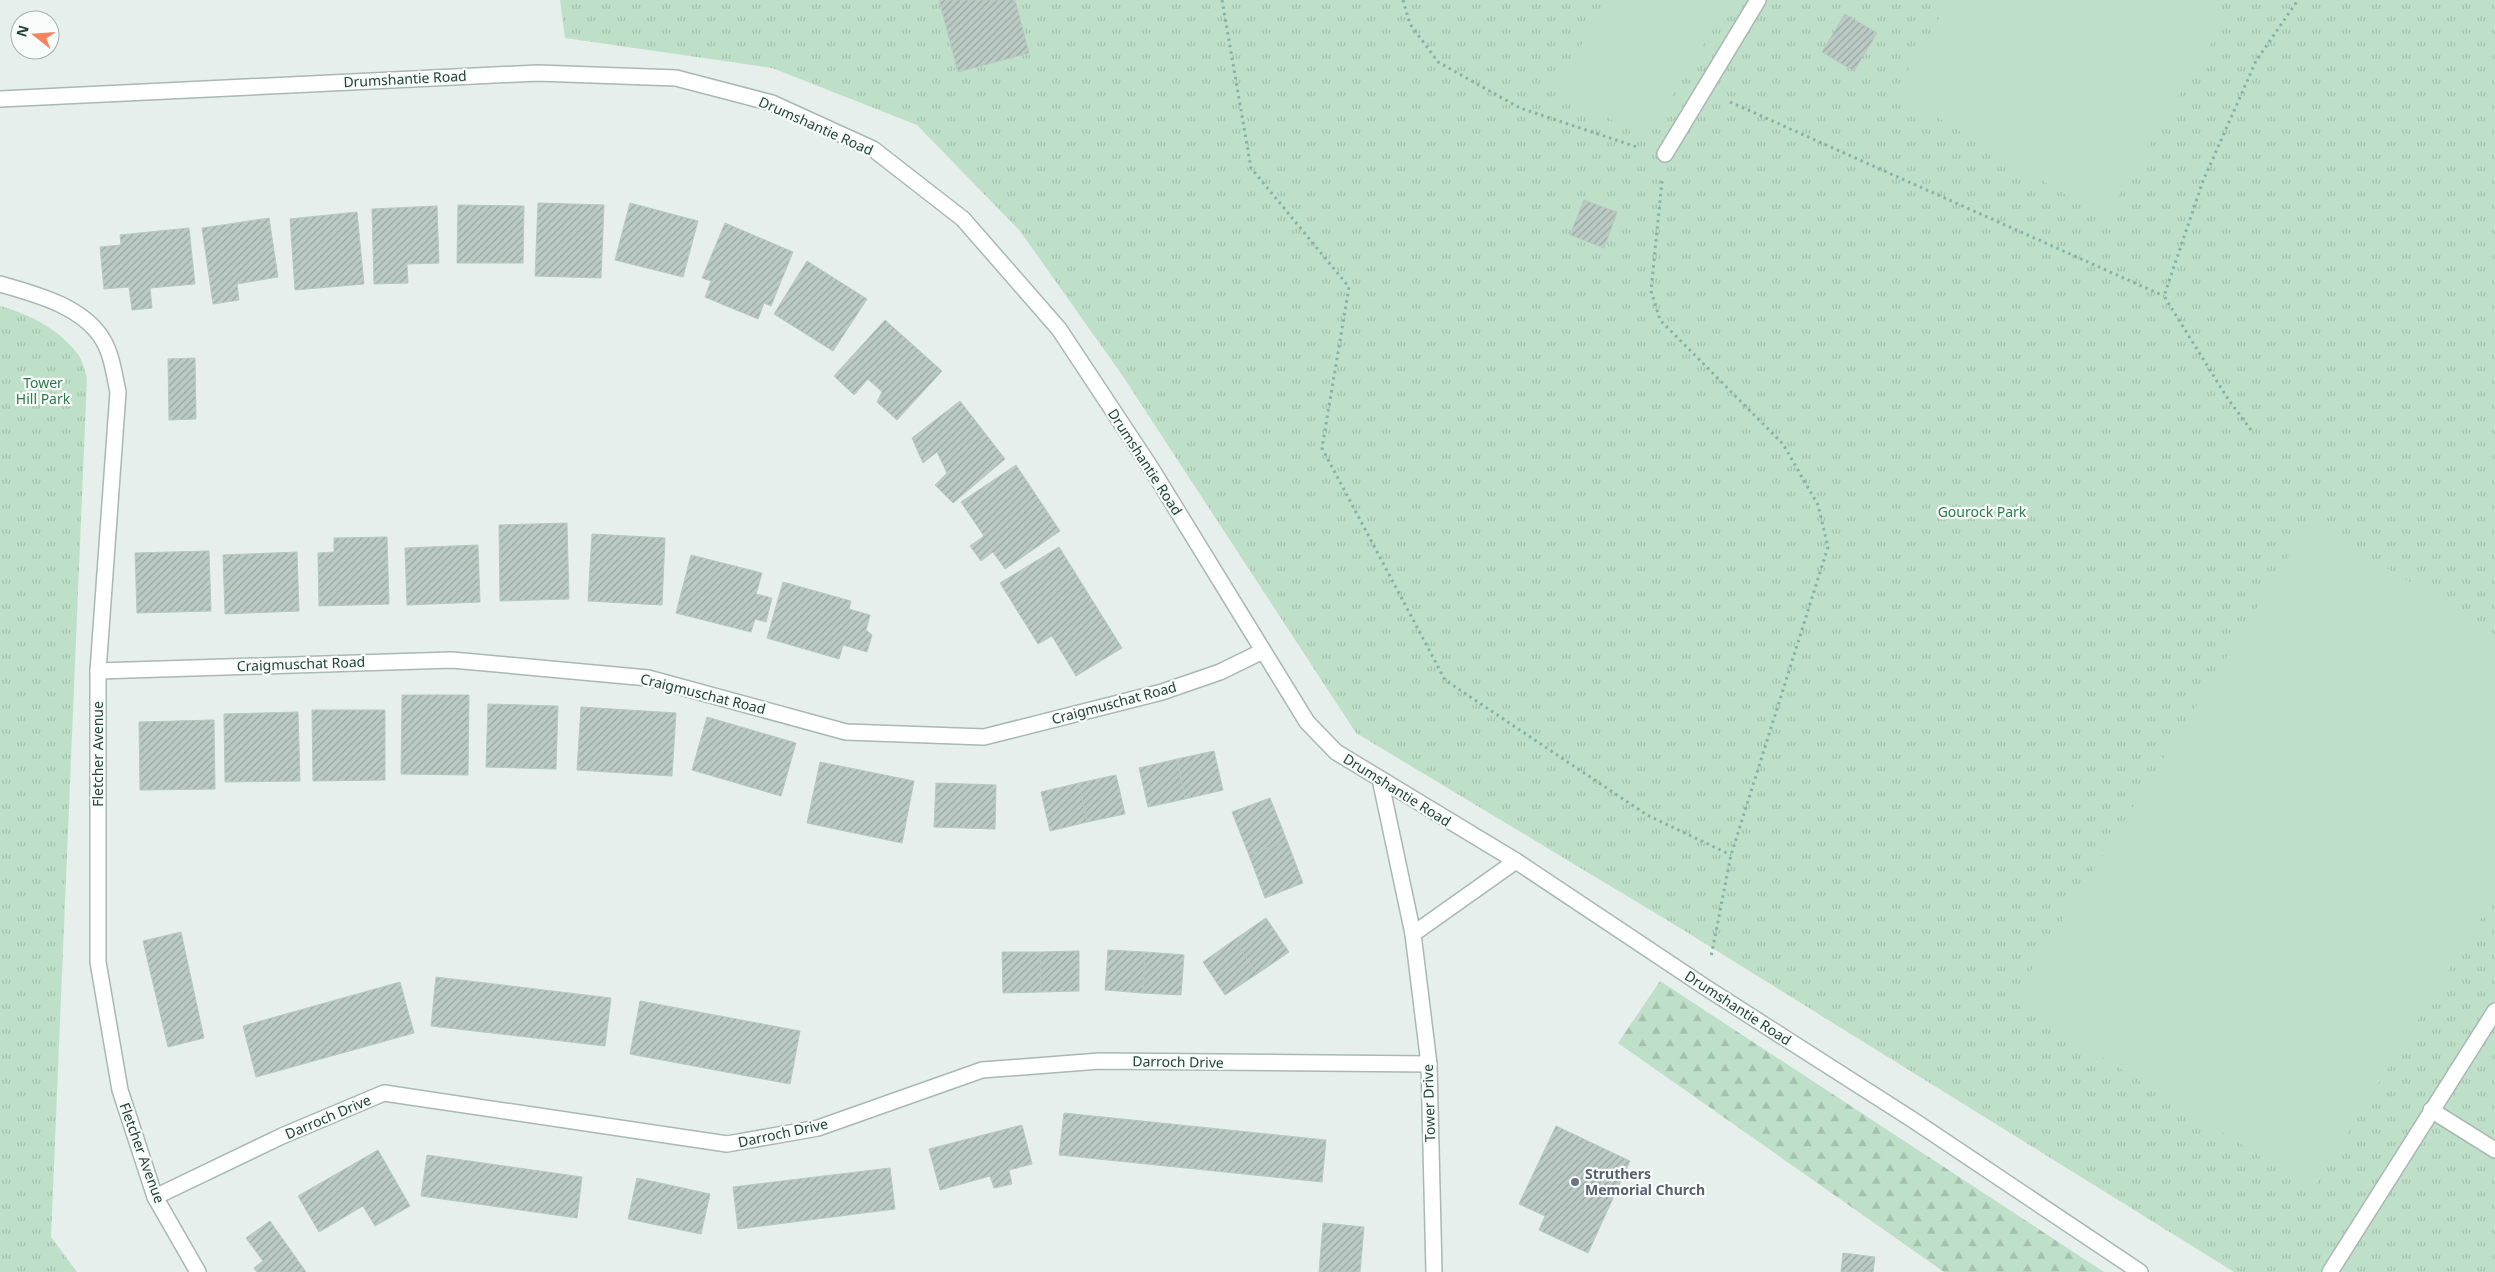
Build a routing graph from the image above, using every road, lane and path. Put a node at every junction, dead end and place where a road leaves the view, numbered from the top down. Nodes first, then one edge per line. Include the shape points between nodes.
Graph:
1 (1222, 0) edge
2 (1402, 0) edge
3 (1758, 0) edge
4 (2298, 0) edge
5 (1704, 90) junction
6 (0, 99) edge
7 (1665, 154) junction
8 (0, 284) edge
9 (2164, 296) junction
10 (2251, 430) dead end
11 (1263, 651) junction
12 (98, 670) junction
13 (1380, 779) junction
14 (1731, 855) junction
15 (1516, 862) junction
16 (1413, 934) junction
17 (1705, 987) junction
18 (2495, 1011) edge
19 (1429, 1064) junction
20 (2431, 1110) junction
21 (2495, 1150) edge
22 (155, 1197) junction
23 (198, 1272) edge
24 (1434, 1272) edge
25 (2140, 1272) edge
26 (2330, 1272) edge

1 - 14 path via 1251,168 1349,287 1322,448 1445,680 1647,816
2 - 7 path via 1410,24 1438,62 1520,108
3 - 5 street
4 - 9 path via 2256,61 2203,180
5 - 7 street
5 - 9 path
6 - 11 street, Drumshantie Road via 538,73 676,78 772,103 873,149 963,219 1059,329 1151,468
7 - 14 path via 1651,291 1660,320 1783,444 1818,505 1828,547
8 - 12 street, Fletcher Avenue via 59,304 84,320 103,339 112,363 118,392
9 - 10 path
11 - 12 street, Craigmuschat Road via 1220,672 1162,692 984,737 846,732 648,678 452,660
11 - 13 street, Drumshantie Road via 1306,722 1336,752
12 - 22 street, Fletcher Avenue via 98,962 120,1090
13 - 15 street, Drumshantie Road
13 - 16 street, Tower Drive
14 - 17 path
15 - 16 street
15 - 17 street, Drumshantie Road
16 - 19 street, Tower Drive
17 - 25 street, Drumshantie Road via 1913,1120
18 - 20 street
19 - 22 street, Darroch Drive via 1100,1061 982,1070 818,1128 727,1144 384,1093 282,1136
19 - 24 street, Tower Drive
20 - 21 street
20 - 26 street
22 - 23 street, Fletcher Avenue

